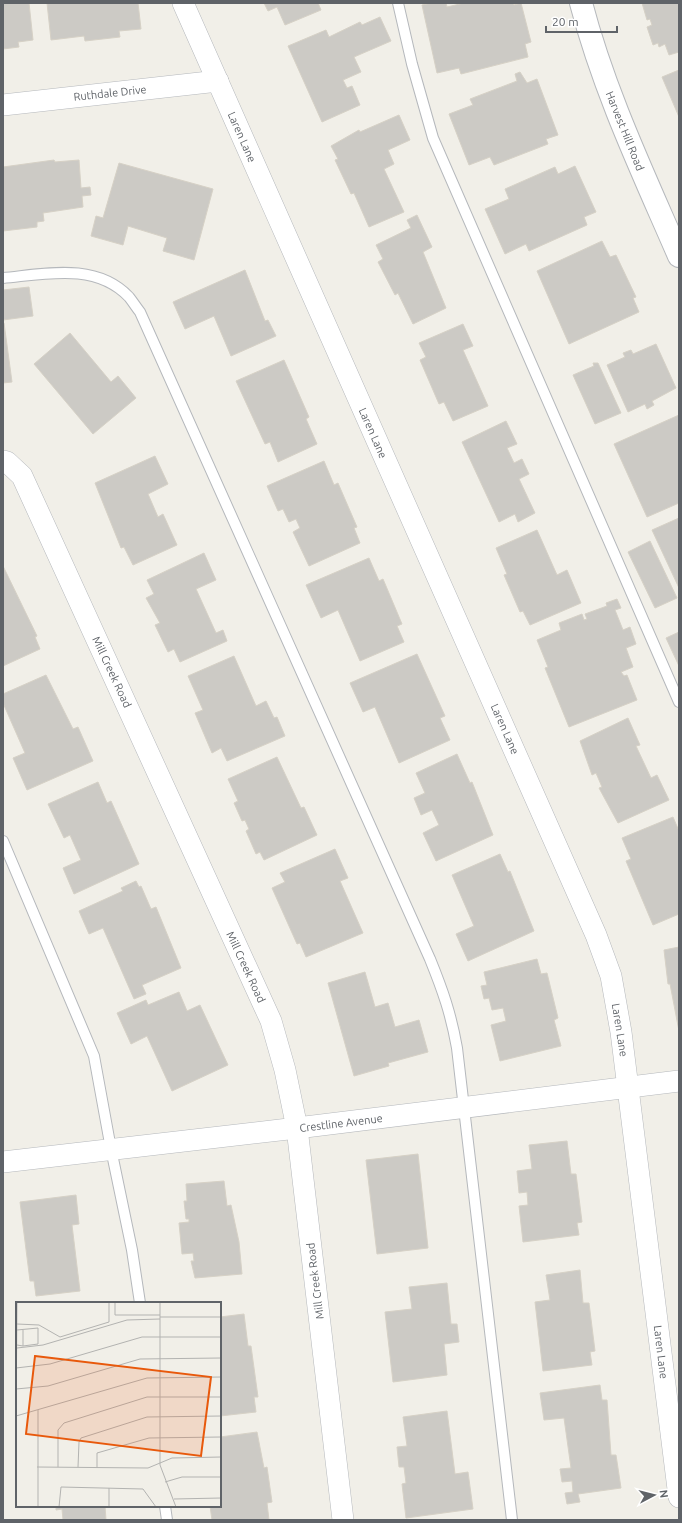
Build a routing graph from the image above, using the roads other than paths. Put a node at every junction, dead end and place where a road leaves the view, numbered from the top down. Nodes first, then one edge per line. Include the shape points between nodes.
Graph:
1 (183, 3) edge
2 (398, 3) edge
3 (580, 3) edge
4 (218, 81) junction
5 (3, 105) edge
6 (679, 256) edge
7 (3, 278) edge
8 (3, 461) edge
9 (679, 702) edge
10 (3, 841) edge
11 (679, 1081) edge
12 (628, 1087) junction
13 (463, 1108) junction
14 (297, 1128) junction
15 (111, 1149) junction
16 (3, 1162) edge
17 (140, 1302) edge
18 (679, 1497) edge
19 (165, 1507) edge
20 (167, 1520) edge
21 (343, 1520) edge
22 (512, 1520) edge

1 - 4 street, Laren Lane
2 - 9 lane via 433,138
3 - 6 street, Harvest Hill Road via 600,68 623,129
4 - 5 street, Ruthdale Drive
4 - 12 street, Laren Lane via 596,935 611,976
7 - 13 lane via 63,273 94,276 113,284 129,297 140,312 430,959 453,1023
8 - 14 street, Mill Creek Road via 22,476 271,1022 285,1070
10 - 15 lane via 94,1056
11 - 12 street, Crestline Avenue
12 - 13 street, Crestline Avenue
12 - 18 street, Laren Lane
13 - 14 street, Crestline Avenue
13 - 22 lane
14 - 15 street, Crestline Avenue
14 - 21 street, Mill Creek Road
15 - 16 street, Crestline Avenue
15 - 17 lane
19 - 20 lane

